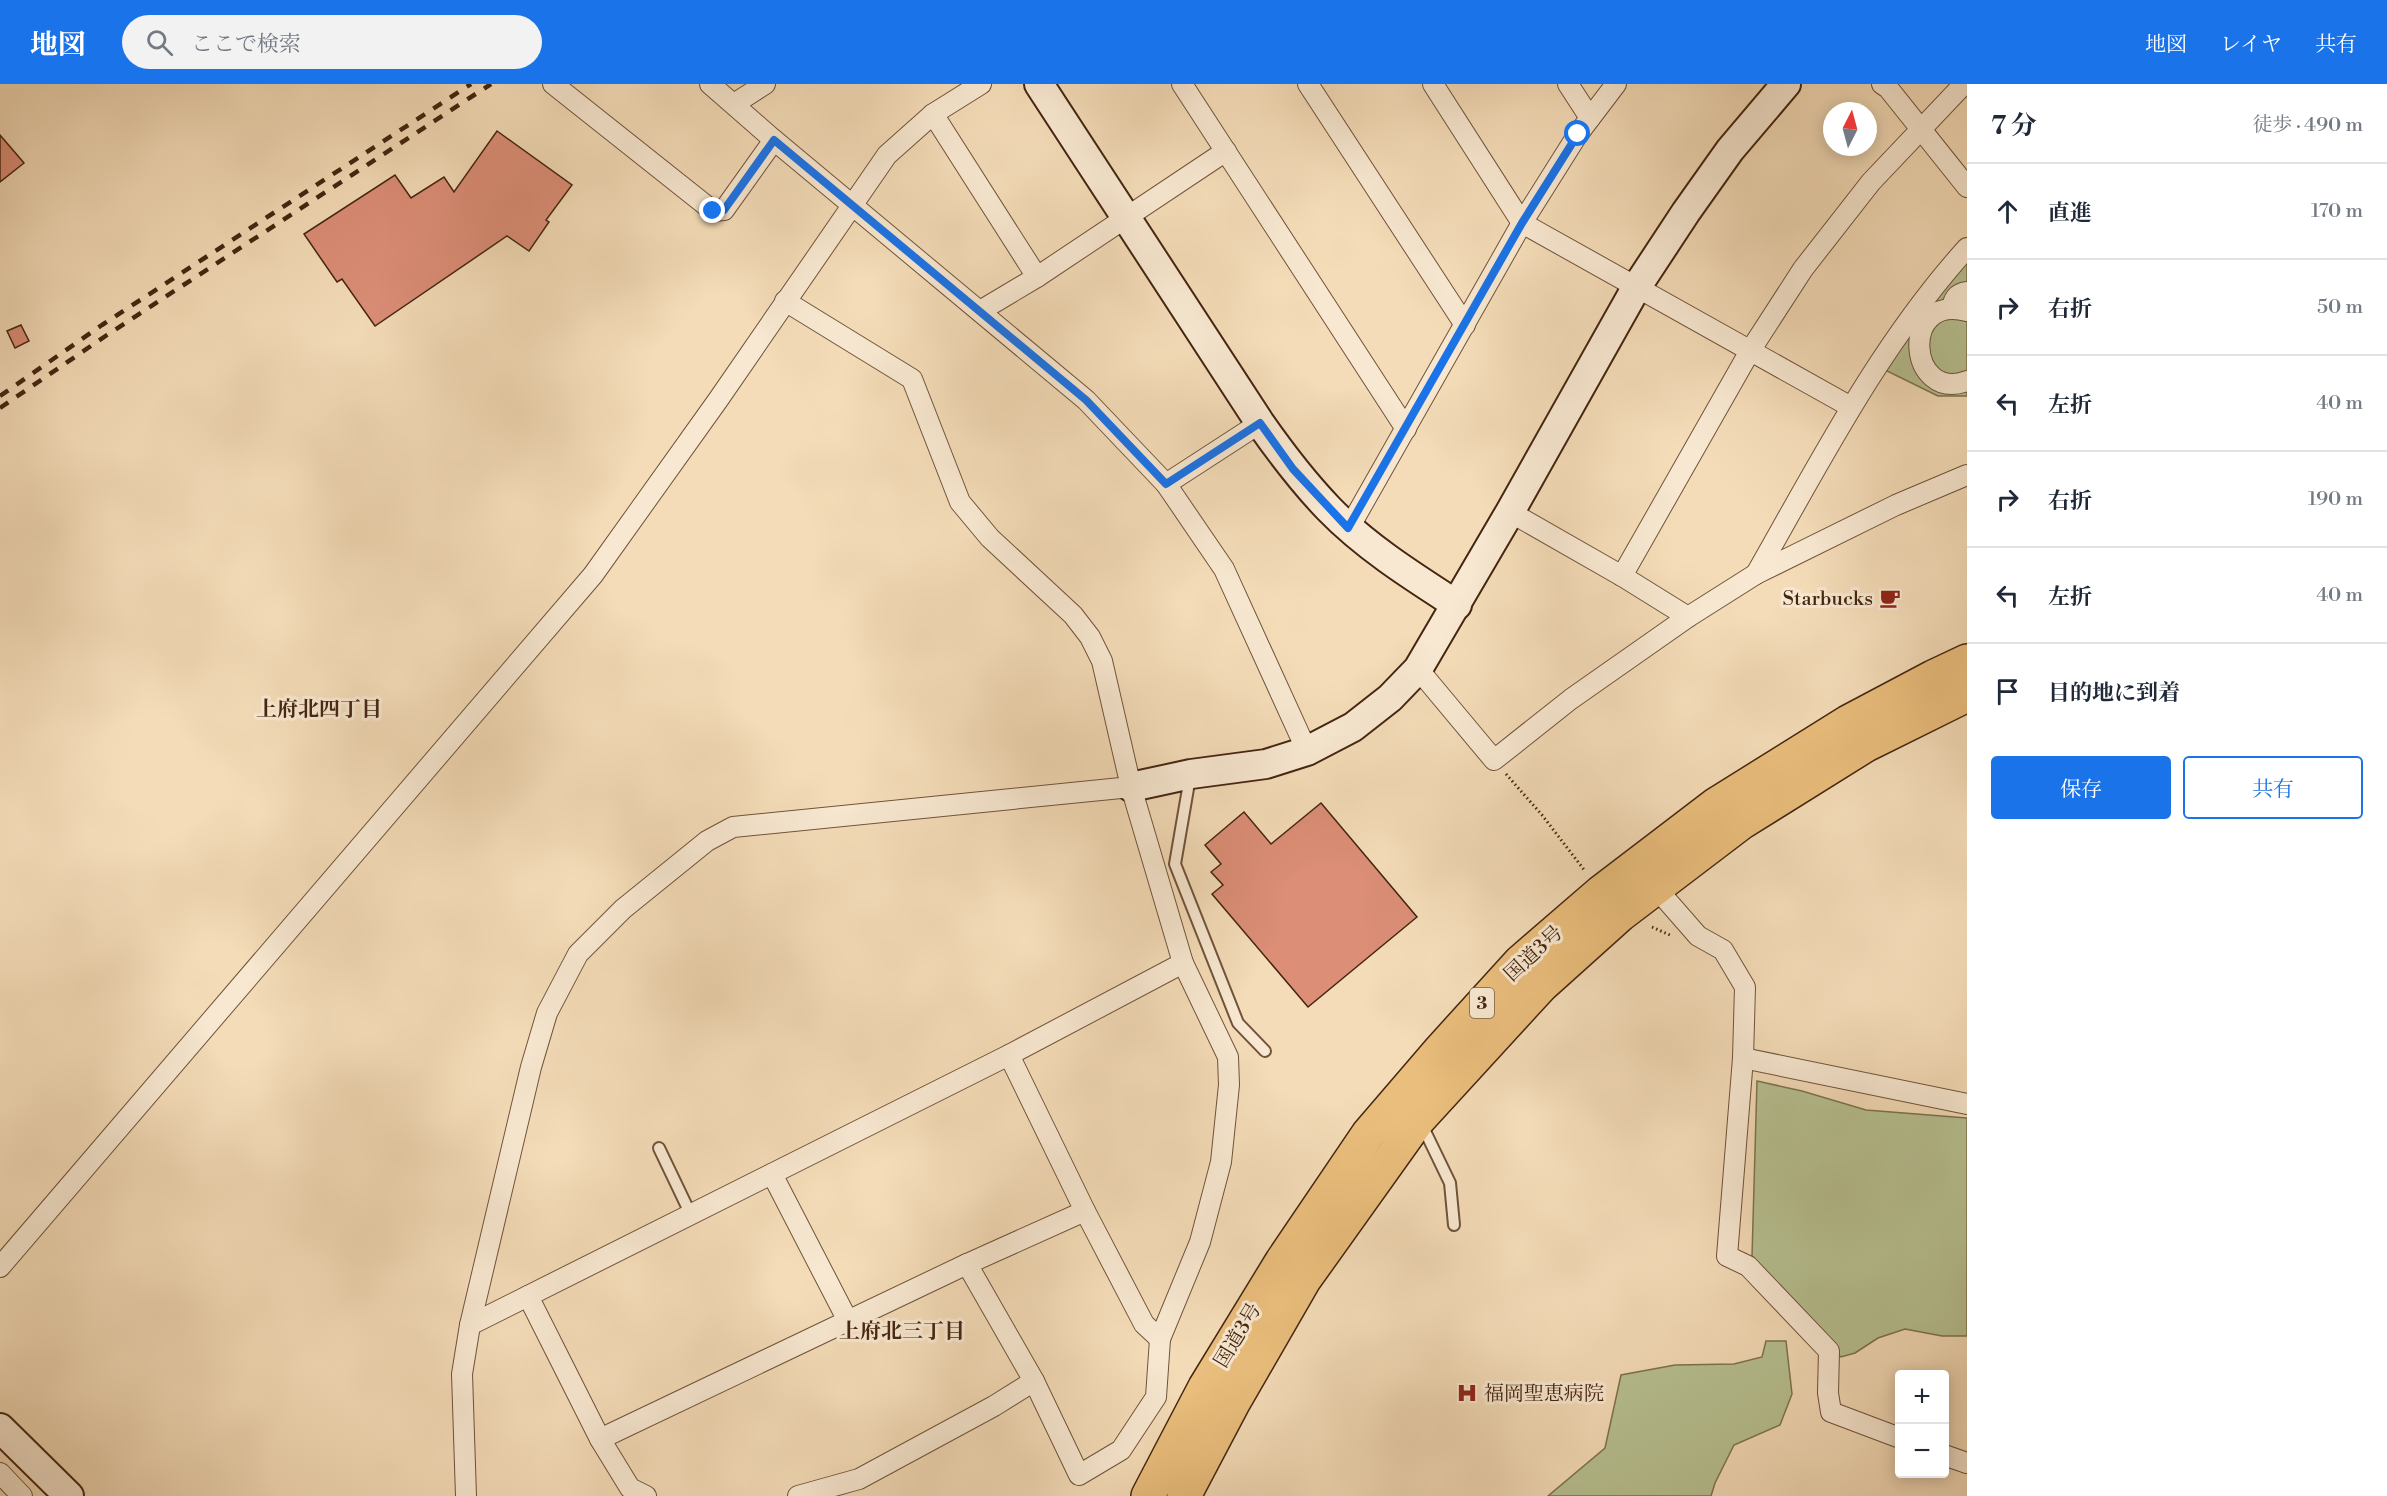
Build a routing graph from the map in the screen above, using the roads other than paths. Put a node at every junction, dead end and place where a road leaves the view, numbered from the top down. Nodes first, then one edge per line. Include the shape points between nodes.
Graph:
1 (553, 84) edge
2 (710, 84) edge
3 (765, 84) edge
4 (981, 84) edge
5 (1039, 84) edge
6 (1184, 84) edge
7 (1308, 84) edge
8 (1433, 84) edge
9 (1568, 84) edge
10 (1616, 84) edge
11 (1786, 84) edge
12 (1882, 84) edge
13 (1964, 84) edge
14 (734, 104) junction
15 (933, 114) junction
16 (1590, 118) junction
17 (1920, 129) junction
18 (774, 140) junction
19 (1226, 151) junction
20 (1967, 187) edge
21 (852, 204) junction
22 (1126, 218) junction
23 (1522, 223) junction
24 (1967, 248) edge
25 (1037, 277) junction
26 (1636, 288) junction
27 (1967, 292) edge
28 (785, 301) junction
29 (1960, 310) edge
30 (980, 311) junction
31 (1465, 325) junction
32 (1891, 346) junction
33 (1918, 349) junction
34 (1750, 351) junction
35 (1967, 381) edge
36 (1851, 407) junction
37 (1260, 423) junction
38 (1406, 429) junction
39 (1967, 475) edge
40 (1166, 484) junction
41 (1510, 512) junction
42 (1348, 528) junction
43 (1756, 574) junction
44 (1622, 576) junction
45 (1456, 605) junction
46 (1688, 617) junction
47 (1967, 661) edge
48 (1418, 669) junction
49 (1967, 695) edge
50 (1307, 750) junction
51 (1191, 774) junction
52 (1131, 787) junction
53 (1656, 888) junction
54 (1183, 963) junction
55 (1265, 1051) dead end
56 (1010, 1055) junction
57 (1743, 1058) junction
58 (1967, 1104) edge
59 (1419, 1119) junction
60 (659, 1148) dead end
61 (772, 1174) junction
62 (1085, 1211) junction
63 (691, 1215) junction
64 (1454, 1225) dead end
65 (967, 1264) junction
66 (0, 1267) edge
67 (528, 1296) junction
68 (848, 1321) junction
69 (470, 1325) junction
70 (1161, 1339) junction
71 (1035, 1382) junction
72 (3, 1436) edge
73 (1895, 1436) edge
74 (600, 1439) junction
75 (1949, 1457) edge
76 (1967, 1463) edge
77 (0, 1473) edge
78 (22, 1496) edge
79 (69, 1496) edge
80 (466, 1496) edge
81 (646, 1496) edge
82 (798, 1496) edge
83 (1148, 1496) edge
84 (1184, 1496) edge

1 - 18 street via 713,211 724,210
2 - 14 street
3 - 14 street
4 - 15 street
5 - 22 street
6 - 19 street
7 - 31 street
8 - 23 street
9 - 16 street
10 - 16 street
11 - 26 street via 1730,150
12 - 17 street
13 - 17 street
14 - 18 street
15 - 21 street via 887,154
15 - 25 street
16 - 23 street
17 - 20 street
17 - 34 street via 1871,182 1803,269
18 - 21 street
19 - 22 street
19 - 38 street
21 - 28 street
21 - 30 street
22 - 25 street
22 - 37 street
23 - 26 street
23 - 31 street
24 - 32 street
25 - 30 street
26 - 34 street
26 - 41 street
27 - 29 street via 1955,297 1952,303
28 - 52 street via 912,379 960,502 990,538 1073,615 1090,637 1102,661
28 - 66 street via 593,575
29 - 33 street via 1934,315 1919,336
30 - 40 street via 1086,400
31 - 38 street
32 - 33 street
32 - 36 street
33 - 35 street via 1928,372 1951,383
34 - 36 street
34 - 44 street
36 - 43 street
37 - 40 street
37 - 42 street via 1293,469
38 - 42 street
39 - 43 street
40 - 50 street via 1224,569
41 - 44 street
41 - 45 street
42 - 45 street via 1396,566
43 - 46 street
44 - 46 street
45 - 48 street
46 - 48 street via 1571,699 1494,760
47 - 83 highway, 国道3号 / 3 via 1848,722 1725,799 1601,892 1520,962 1368,1134 1282,1261 1205,1386
48 - 50 street via 1353,727
49 - 53 highway, 国道3号 / 3 via 1866,745 1741,824
50 - 51 street via 1266,764
51 - 52 street
51 - 55 lane via 1174,864 1238,1023
52 - 54 street
52 - 69 street via 733,827 707,841 623,909 578,954 547,1014
53 - 57 street via 1698,936 1722,950 1745,987
53 - 59 highway, 国道3号 / 3 via 1542,986
54 - 56 street
54 - 70 street via 1228,1057 1228,1085 1221,1162 1200,1242
56 - 61 street
56 - 62 street
57 - 58 street
57 - 73 street via 1727,1256 1748,1266 1829,1351 1831,1412
59 - 64 lane via 1450,1183
59 - 84 highway, 国道3号 / 3 via 1304,1280
60 - 63 lane
61 - 63 street
61 - 68 street
62 - 65 street
62 - 70 street via 1144,1324
63 - 67 street
65 - 68 street
65 - 71 street
67 - 69 street
67 - 74 street
68 - 74 street
69 - 80 street via 462,1374
70 - 71 street via 1156,1397 1121,1450 1079,1476
71 - 82 street via 859,1479
72 - 79 street
74 - 81 street via 630,1488
75 - 76 street
77 - 78 street

